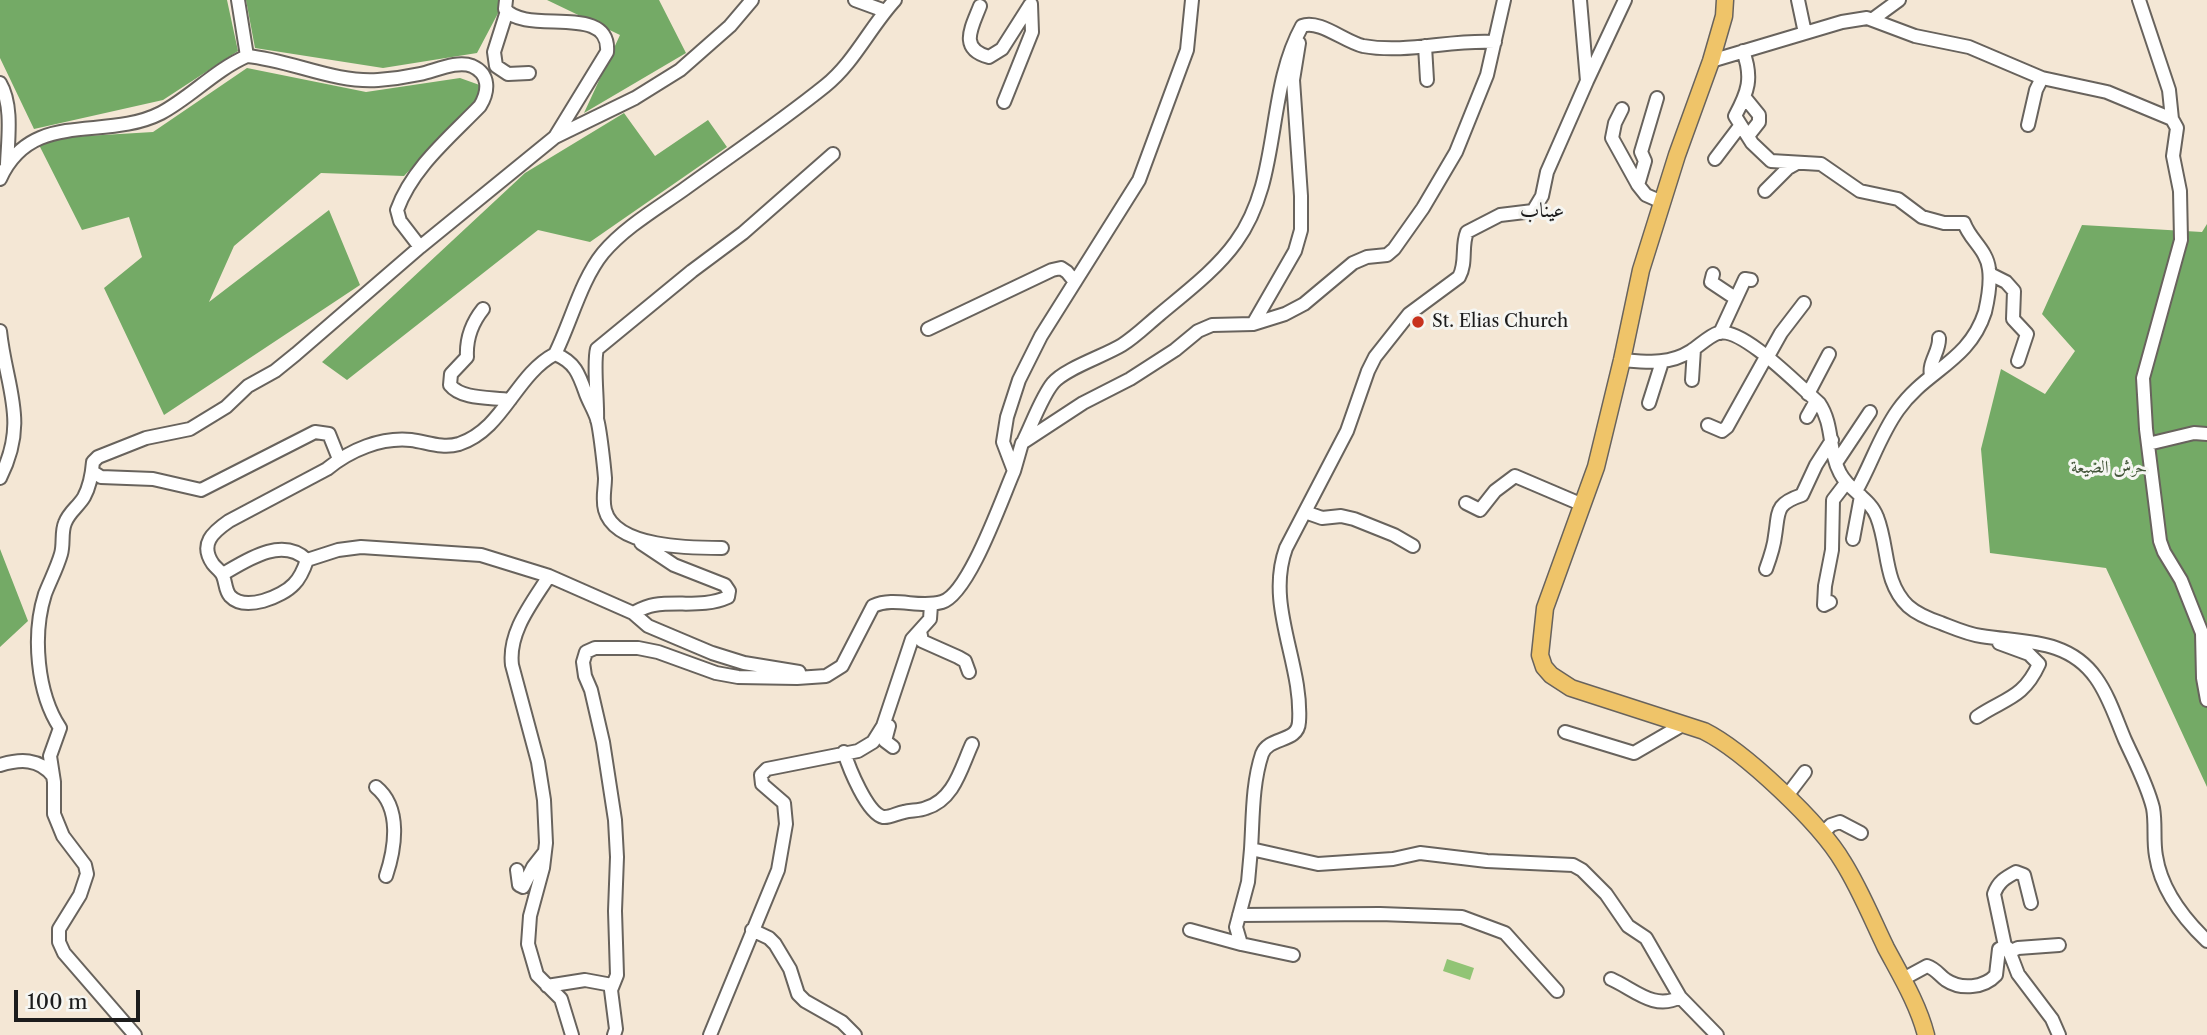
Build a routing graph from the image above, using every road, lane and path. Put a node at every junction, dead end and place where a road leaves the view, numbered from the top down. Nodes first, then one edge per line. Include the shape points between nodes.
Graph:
1 (238, 0) edge
2 (752, 0) edge
3 (855, 0) edge
4 (895, 0) edge
5 (1192, 0) edge
6 (1504, 0) edge
7 (1580, 0) edge
8 (1625, 0) edge
9 (1725, 0) edge
10 (1798, 0) edge
11 (1899, 0) edge
12 (2139, 0) edge
13 (1031, 2) edge
14 (507, 6) edge
15 (980, 6) dead end
16 (885, 11) junction
17 (1873, 19) junction
18 (1302, 26) junction
19 (1805, 33) junction
20 (999, 39) dead end
21 (1495, 42) junction
22 (1425, 46) junction
23 (1743, 51) junction
24 (247, 56) junction
25 (993, 56) junction
26 (1712, 61) junction
27 (529, 73) dead end
28 (2042, 78) junction
29 (1427, 80) dead end
30 (1587, 82) junction
31 (0, 83) edge
32 (1657, 97) dead end
33 (1746, 99) junction
34 (1004, 102) dead end
35 (1622, 109) dead end
36 (2172, 119) junction
37 (2028, 125) dead end
38 (1744, 131) junction
39 (555, 137) junction
40 (832, 154) dead end
41 (1715, 159) dead end
42 (1798, 163) junction
43 (7, 164) junction
44 (0, 179) edge
45 (1638, 185) junction
46 (1765, 191) dead end
47 (1662, 202) junction
48 (420, 247) junction
49 (1713, 274) dead end
50 (1990, 274) junction
51 (1751, 280) dead end
52 (1074, 282) junction
53 (1735, 298) junction
54 (1804, 303) dead end
55 (483, 309) dead end
56 (1253, 324) junction
57 (928, 328) dead end
58 (0, 331) edge
59 (1720, 332) junction
60 (1939, 338) dead end
61 (1694, 349) junction
62 (555, 354) junction
63 (1829, 354) dead end
64 (1766, 357) junction
65 (1622, 360) junction
66 (2018, 361) dead end
67 (1662, 362) junction
68 (1931, 375) junction
69 (1692, 380) dead end
70 (1812, 398) junction
71 (510, 400) junction
72 (1649, 403) dead end
73 (1871, 412) dead end
74 (1807, 417) dead end
75 (597, 420) junction
76 (1708, 425) dead end
77 (2207, 432) edge
78 (1832, 440) junction
79 (1022, 443) junction
80 (2148, 444) junction
81 (339, 459) junction
82 (1836, 463) junction
83 (1014, 471) junction
84 (93, 472) junction
85 (0, 477) edge
86 (1854, 490) junction
87 (1466, 503) dead end
88 (1583, 505) junction
89 (1306, 512) junction
90 (621, 530) junction
91 (1853, 539) dead end
92 (1413, 545) dead end
93 (722, 548) dead end
94 (307, 560) junction
95 (1766, 569) dead end
96 (223, 574) junction
97 (549, 576) junction
98 (1829, 602) dead end
99 (931, 605) junction
100 (633, 613) junction
101 (921, 636) junction
102 (1979, 636) junction
103 (969, 672) dead end
104 (812, 676) junction
105 (2207, 700) edge
106 (1977, 717) dead end
107 (1684, 724) junction
108 (1565, 732) dead end
109 (972, 744) dead end
110 (892, 747) dead end
111 (844, 752) junction
112 (0, 765) edge
113 (1805, 772) dead end
114 (53, 776) junction
115 (376, 787) dead end
116 (1786, 797) junction
117 (1861, 833) dead end
118 (1822, 834) junction
119 (1251, 849) junction
120 (544, 853) junction
121 (517, 870) dead end
122 (386, 876) dead end
123 (2031, 903) dead end
124 (1239, 915) junction
125 (752, 930) junction
126 (1190, 930) dead end
127 (2207, 941) edge
128 (1241, 944) junction
129 (2059, 945) dead end
130 (2007, 949) junction
131 (1293, 955) dead end
132 (724, 977) dead end
133 (1611, 979) dead end
134 (1903, 979) junction
135 (612, 985) junction
136 (547, 986) junction
137 (1557, 991) dead end
138 (726, 994) junction
139 (1680, 997) junction
140 (135, 1035) edge
141 (572, 1035) edge
142 (614, 1035) edge
143 (710, 1035) edge
144 (855, 1035) edge
145 (1717, 1035) edge
146 (1926, 1035) edge
147 (2059, 1035) edge

1 - 24 street
2 - 39 street via 680,70
3 - 16 street
4 - 16 street
5 - 52 street via 1186,50 1139,180
6 - 21 street
7 - 30 street
8 - 30 street
9 - 26 main road
10 - 19 street
11 - 17 street
12 - 36 street via 2169,90
13 - 25 street
13 - 34 street via 1032,33
14 - 27 street via 494,51 496,66 508,74
14 - 39 street via 521,18 593,26 605,36 607,52
15 - 25 street via 970,43 978,54
16 - 62 street via 828,85 604,251
17 - 19 street via 1857,18
17 - 28 street via 1896,31 1969,47
18 - 22 street via 1315,25 1361,45 1392,49
18 - 56 street via 1293,80 1301,230 1295,251
18 - 79 street via 1284,67 1263,180 1236,243 1136,335 1053,383
19 - 23 street
20 - 25 street
21 - 22 street
21 - 56 street via 1485,80 1452,160 1394,249 1353,263 1304,304
22 - 29 street
23 - 26 street
23 - 33 street via 1748,65
24 - 43 street via 141,121 46,135 26,144
24 - 48 street via 362,81 462,64 480,71 488,88 480,106 427,161 397,210
26 - 47 main road
28 - 36 street via 2107,92
28 - 37 street
30 - 89 street via 1533,211 1500,215 1467,232 1459,277 1414,309 1375,357 1350,425
31 - 43 street via 6,103
32 - 45 street via 1641,152 1645,161
33 - 38 street via 1735,116
33 - 38 street via 1759,122
35 - 45 street via 1612,138
36 - 80 street via 2177,128 2173,156 2180,191 2181,240 2143,378
38 - 41 street
38 - 42 street via 1771,161
39 - 48 street
40 - 75 street via 743,233 597,349
42 - 46 street
42 - 50 street via 1828,167 1860,191 1898,199 1922,218 1964,223 1985,255
43 - 44 street
45 - 47 street via 1646,195
47 - 65 main road via 1641,270
48 - 84 street via 296,354 211,418 190,429 146,438 97,457
49 - 53 street via 1711,282
50 - 66 street via 2014,291 2013,319 2027,334
50 - 68 street via 1976,334 1964,350
51 - 53 street via 1745,279
52 - 57 street via 1061,268 1052,270
52 - 83 street via 1030,356 1012,401 1003,442
53 - 59 street
54 - 64 street
55 - 71 street via 473,323 467,357 451,374 450,385 464,394
56 - 79 street via 1205,327 1130,379
58 - 85 street via 16,424
59 - 61 street
59 - 64 street via 1734,334
60 - 68 street
61 - 67 street
61 - 69 street
62 - 71 street via 534,369
62 - 75 street via 576,366
63 - 70 street
64 - 70 street
64 - 76 street via 1727,427 1721,431
65 - 67 street
65 - 88 main road
67 - 72 street
68 - 86 street via 1898,410
70 - 74 street
70 - 78 street via 1826,415
71 - 81 street via 480,434 458,444 395,440 363,447
73 - 82 street
75 - 90 street via 606,512
77 - 80 street
78 - 82 street
78 - 95 street via 1802,495 1779,507
79 - 83 street
80 - 105 street via 2160,541 2202,633
81 - 84 street via 328,434 315,432 201,490 153,479 101,477
81 - 96 street via 216,530 206,545
82 - 86 street
83 - 99 street via 969,575 951,598
84 - 114 street via 83,498 63,527 61,557 40,620 43,693 60,728 50,756
86 - 91 street
86 - 98 street via 1833,500 1824,605
86 - 102 street via 1878,518 1889,573 1906,604 1927,618
87 - 88 street via 1480,510 1495,491 1516,476
88 - 107 main road via 1545,608 1540,654 1544,667 1571,688
89 - 92 street via 1354,519
89 - 119 street via 1286,548 1279,578 1299,724 1293,735 1262,752
90 - 93 street via 670,546
90 - 100 street via 674,565 713,579 729,591 728,597 718,602 653,605
94 - 96 street via 297,552 277,551
94 - 96 street via 293,586 261,601 241,603 232,598
94 - 97 street via 338,550 376,548 481,555
97 - 100 street
97 - 120 street via 515,635 510,654 542,783
99 - 101 street
99 - 104 street via 882,601 873,606 842,666 826,676
100 - 104 street via 648,626 712,653
101 - 103 street via 965,661
101 - 110 street via 885,735
101 - 111 street via 912,639 878,737 866,747
102 - 106 street via 2029,654 2039,664 2014,697
102 - 127 street via 2057,647 2079,660 2096,678 2148,794 2156,855 2167,889
104 - 135 street via 738,677 638,648 586,652 584,676 605,753 615,820 617,975
107 - 108 street via 1634,753
107 - 116 main road via 1735,749
109 - 111 street via 951,791 942,800 890,817 871,810
111 - 125 street via 767,769 761,775 762,784 784,803 786,824 778,870
112 - 114 street via 36,762
113 - 116 street
114 - 140 street via 55,821 87,870 84,887 59,929 59,942 67,958
115 - 122 street via 388,803 394,824 393,856
116 - 118 main road
117 - 118 street via 1840,822
118 - 134 main road via 1843,861
119 - 124 street
119 - 139 street via 1318,864 1420,853 1573,865 1606,894 1628,926 1646,938
120 - 121 street via 523,887
120 - 136 street via 528,944 537,975
123 - 130 street via 2024,875 2016,872 1996,887
124 - 128 street
124 - 137 street via 1462,917 1505,933
125 - 138 street
125 - 144 street via 775,944 798,994 842,1021
126 - 128 street
128 - 131 street
129 - 130 street
130 - 134 street via 1999,949 1996,975 1984,983 1958,986 1932,967
130 - 147 street via 2018,974
132 - 138 street via 718,993
133 - 139 street via 1659,1003
134 - 146 main road
135 - 136 street via 585,980
135 - 142 street
136 - 141 street via 558,993
138 - 143 street
139 - 145 street

